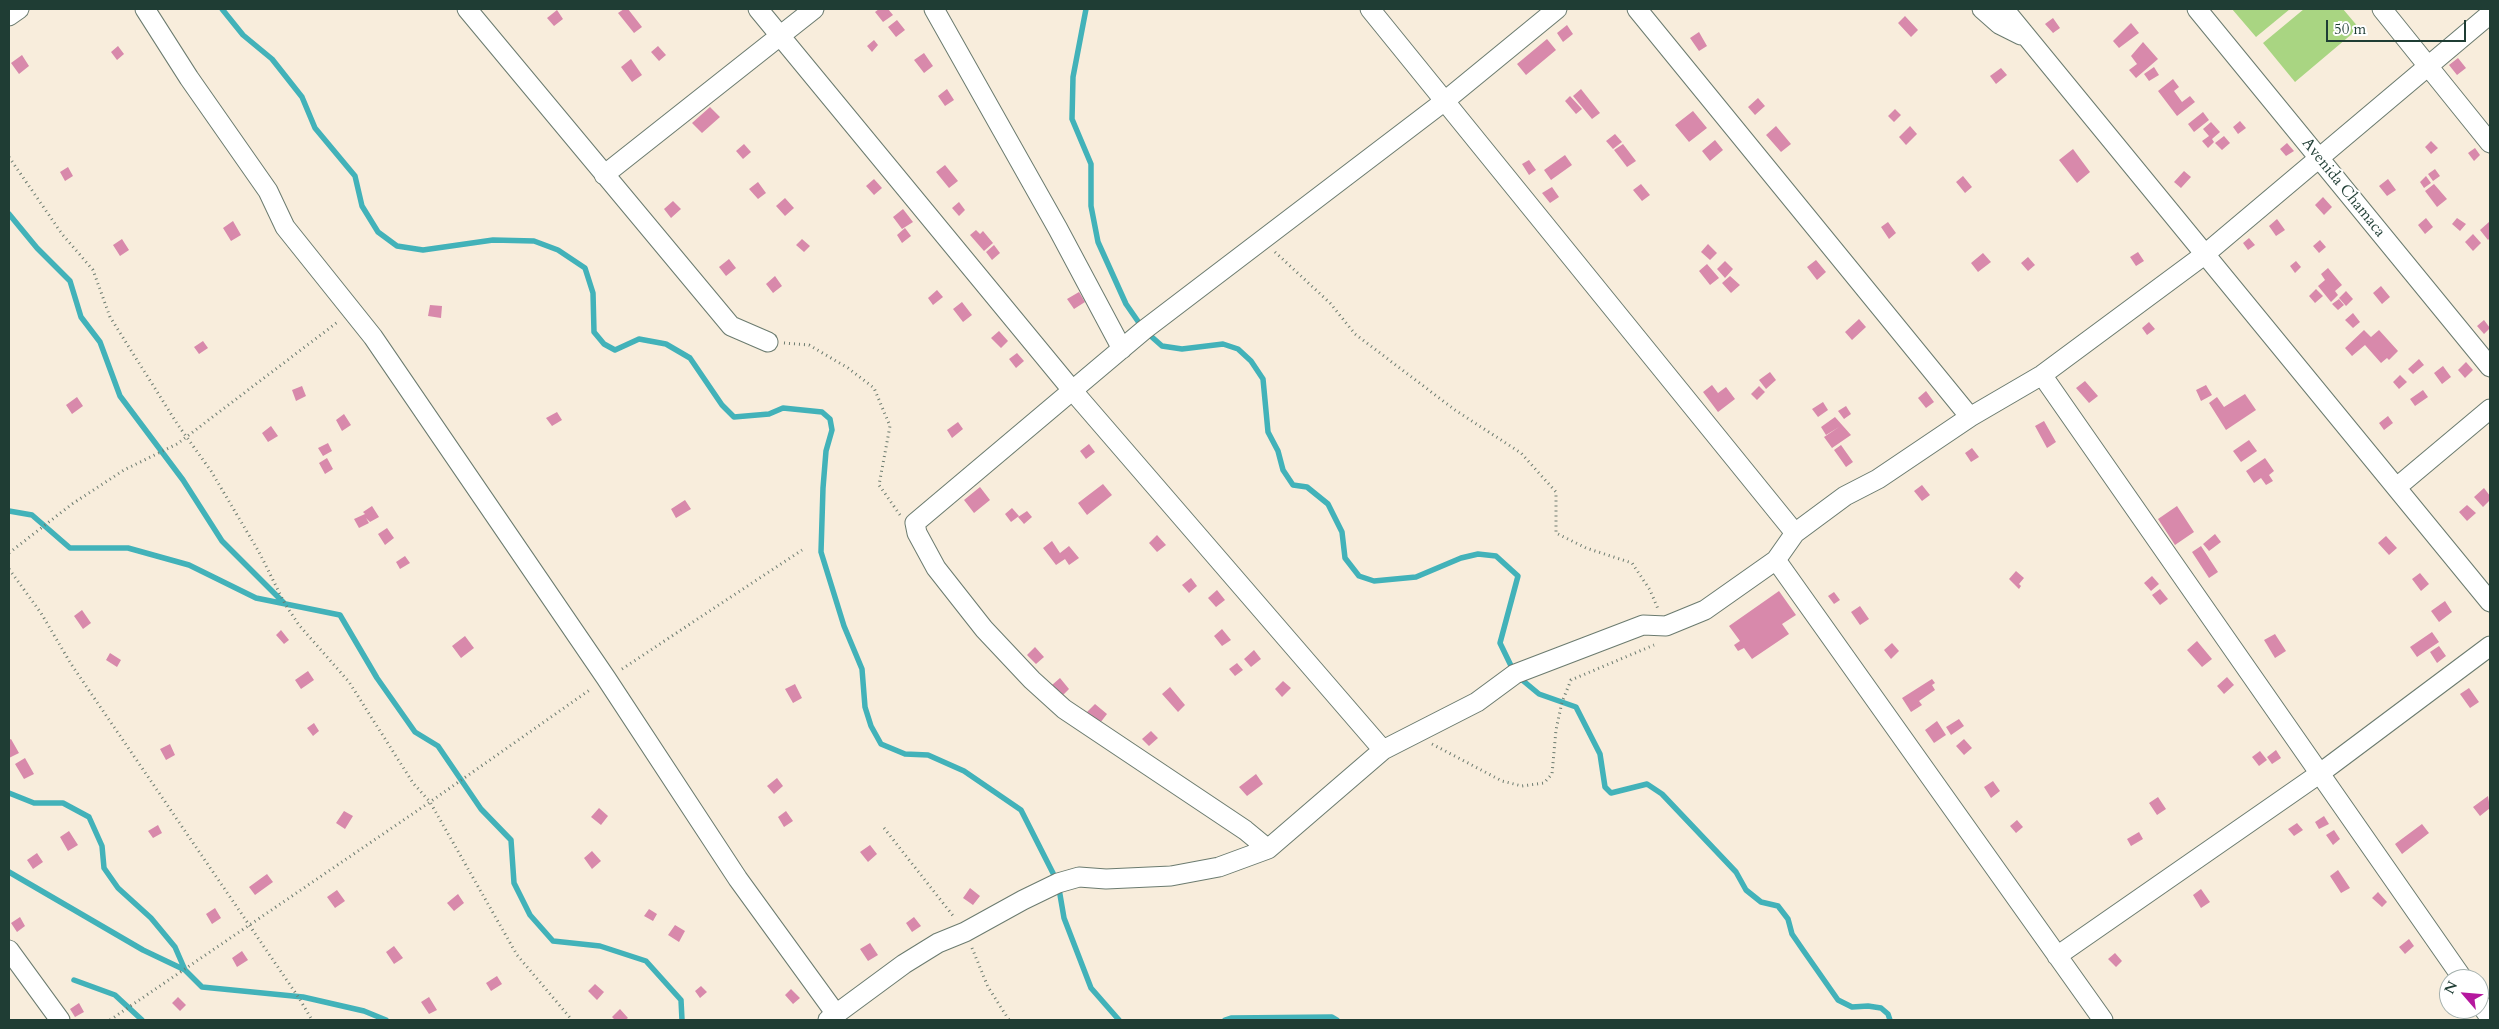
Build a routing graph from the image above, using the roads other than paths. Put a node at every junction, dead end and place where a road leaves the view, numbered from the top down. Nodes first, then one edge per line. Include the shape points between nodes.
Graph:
1 (19, 9) edge
2 (144, 9) edge
3 (467, 9) edge
4 (758, 9) edge
5 (814, 9) edge
6 (934, 9) edge
7 (1370, 9) edge
8 (1557, 9) edge
9 (1638, 9) edge
10 (1982, 9) edge
11 (2197, 9) edge
12 (2382, 9) edge
13 (2013, 12) edge
14 (2490, 14) edge
15 (9, 16) edge
16 (779, 35) junction
17 (2025, 37) junction
18 (2428, 65) junction
19 (1446, 100) junction
20 (2490, 142) edge
21 (2319, 158) junction
22 (604, 175) junction
23 (2204, 255) junction
24 (768, 342) road end
25 (1122, 348) junction
26 (2490, 367) edge
27 (2042, 375) junction
28 (1072, 390) junction
29 (2490, 409) edge
30 (1970, 417) junction
31 (2397, 487) junction
32 (1795, 533) junction
33 (1776, 560) junction
34 (2490, 602) edge
35 (2490, 646) edge
36 (1383, 750) junction
37 (2319, 774) junction
38 (1268, 849) junction
39 (9, 950) edge
40 (2057, 956) junction
41 (2456, 969) edge
42 (832, 1017) edge
43 (60, 1020) edge
44 (2103, 1020) edge

1 - 15 street
2 - 42 street via 268,191 285,227 373,337
3 - 22 street
4 - 16 street
5 - 16 street
6 - 25 street
7 - 19 street
8 - 19 street
9 - 30 street
10 - 17 street via 1999,24
11 - 21 street, Avenida Chamaca
12 - 18 street
13 - 17 street
14 - 18 street
16 - 22 street
16 - 28 street
17 - 23 street
18 - 20 street
18 - 21 street
19 - 25 street
19 - 32 street
21 - 23 street
21 - 26 street, Avenida Chamaca
22 - 24 street via 731,326
23 - 27 street
23 - 31 street
25 - 28 street
27 - 30 street
27 - 37 street
28 - 36 street
28 - 38 street via 915,523 917,533 942,575 984,630 1051,698
29 - 31 street
30 - 32 street via 1878,479 1845,496
31 - 34 street
32 - 33 street
33 - 36 street via 1705,610 1666,626 1643,625 1515,674 1476,702
33 - 40 street
35 - 37 street
36 - 38 street
37 - 40 street
37 - 41 street
38 - 42 street via 1219,867 1170,876 1106,880 1079,877 1058,884 938,943
39 - 43 street
40 - 44 street

